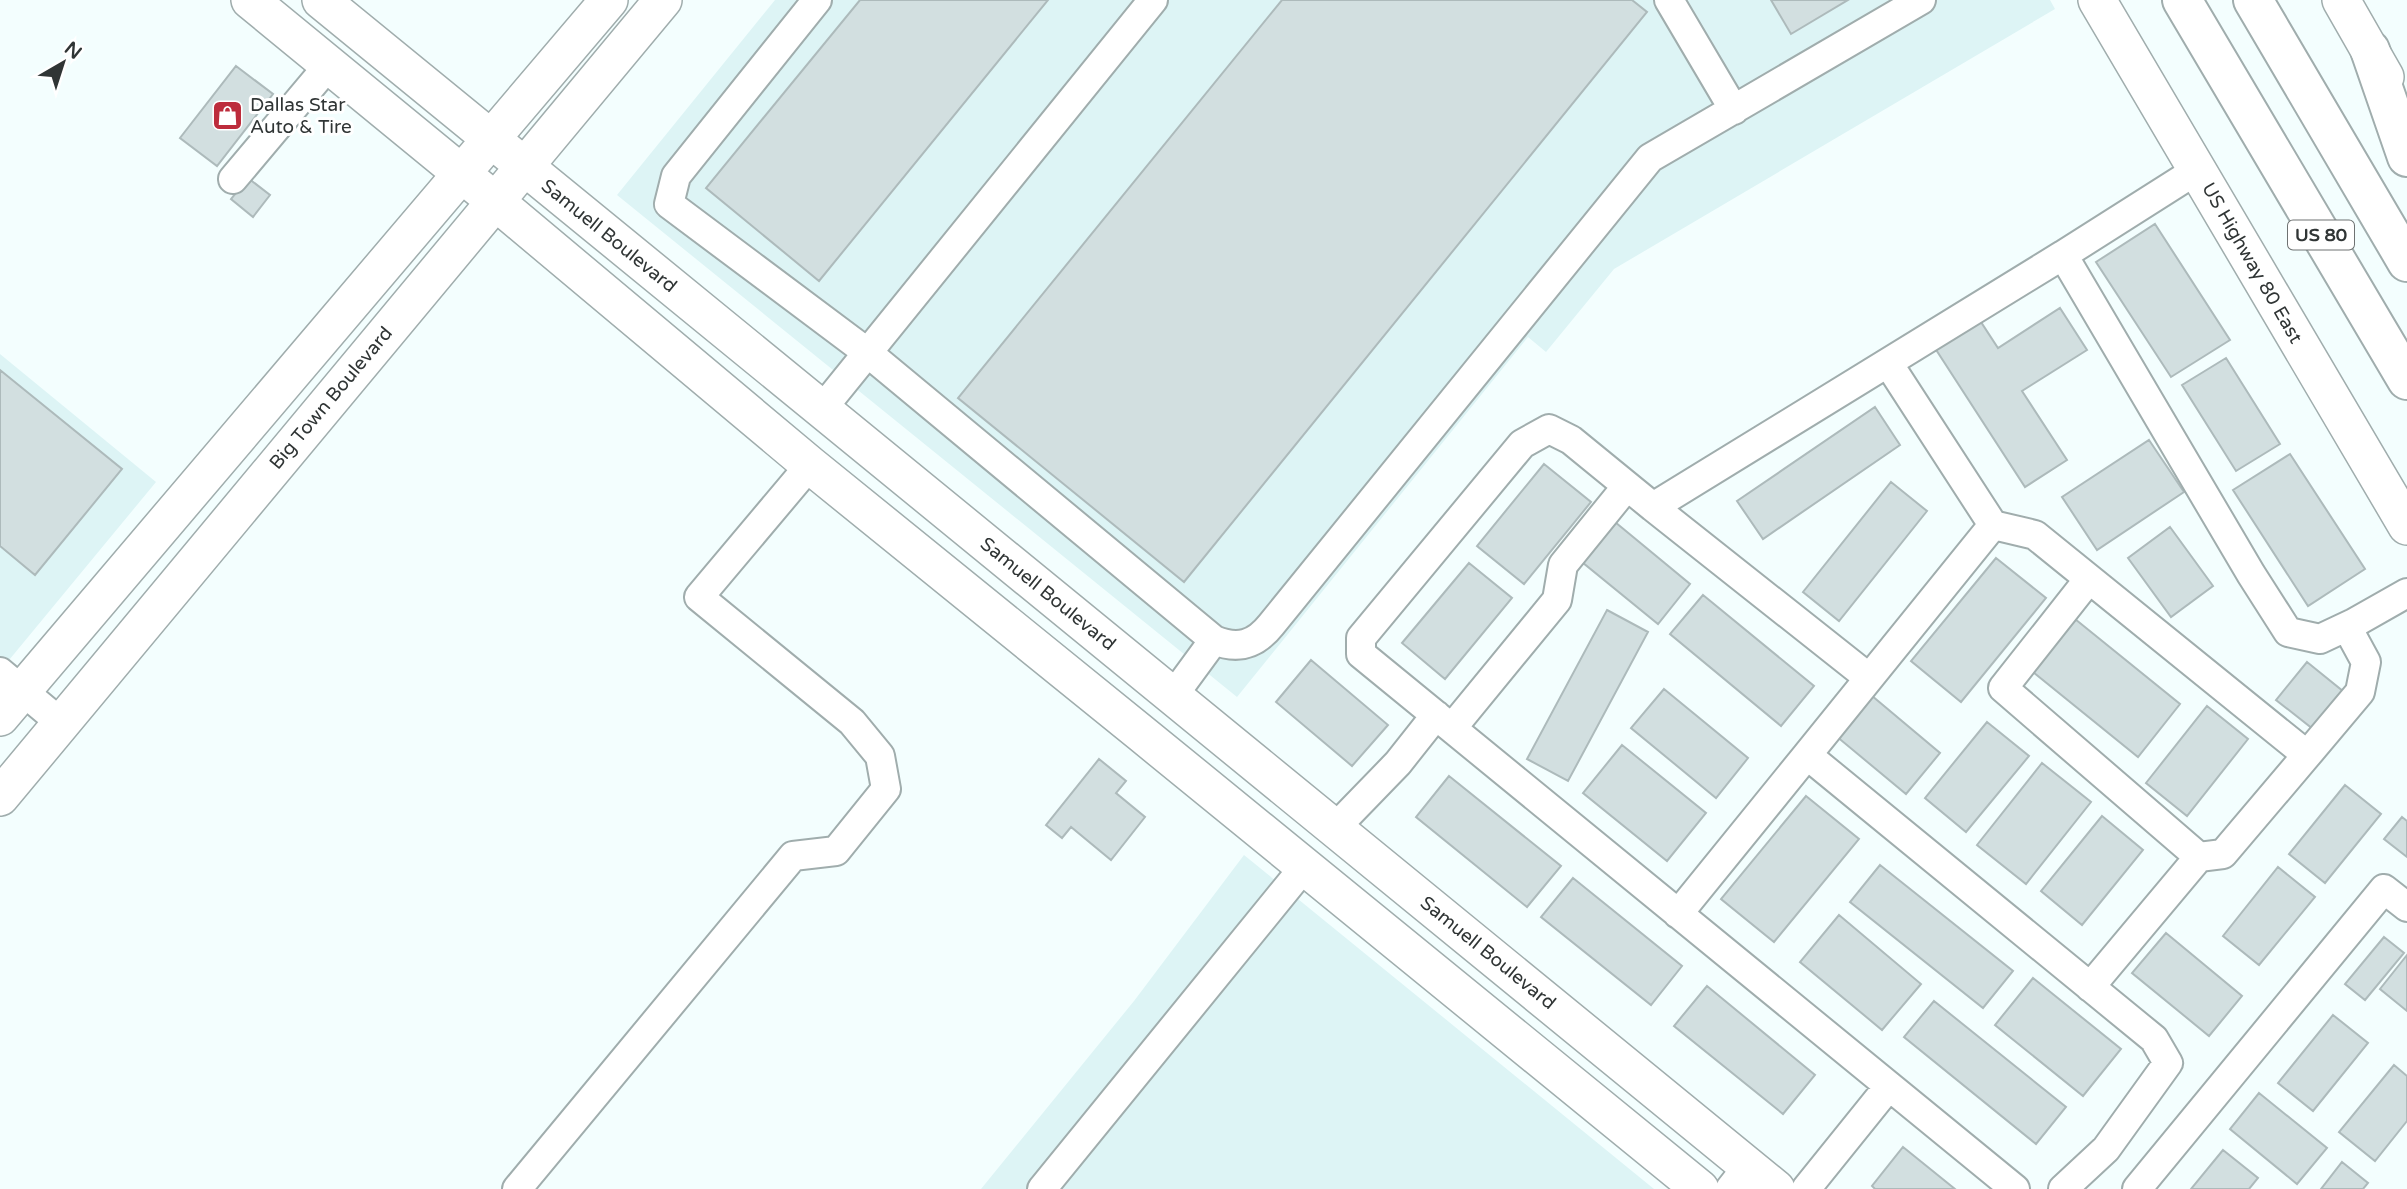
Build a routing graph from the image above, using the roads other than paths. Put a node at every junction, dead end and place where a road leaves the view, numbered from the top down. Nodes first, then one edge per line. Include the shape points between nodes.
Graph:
1 (250, 0) edge
2 (321, 0) edge
3 (609, 0) edge
4 (663, 0) edge
5 (817, 0) edge
6 (1153, 0) edge
7 (1669, 0) edge
8 (1922, 0) edge
9 (2097, 0) edge
10 (2157, 0) edge
11 (2182, 0) edge
12 (2253, 0) edge
13 (2341, 0) edge
14 (2370, 50) junction
15 (328, 66) junction
16 (2235, 89) junction
17 (1734, 110) junction
18 (2407, 114) edge
19 (491, 140) junction
20 (2407, 157) edge
21 (523, 166) junction
22 (2197, 170) junction
23 (462, 174) junction
24 (233, 179) dead end
25 (495, 201) junction
26 (2063, 255) junction
27 (2407, 262) edge
28 (867, 353) junction
29 (1888, 363) junction
30 (2407, 380) edge
31 (822, 410) junction
32 (810, 465) junction
33 (1627, 486) junction
34 (1653, 507) junction
35 (1993, 525) junction
36 (2407, 526) edge
37 (2089, 579) junction
38 (2407, 593) edge
39 (2347, 627) junction
40 (1214, 640) junction
41 (1869, 678) junction
42 (8, 693) edge
43 (1173, 696) junction
44 (1444, 722) junction
45 (61, 723) junction
46 (1142, 733) junction
47 (1807, 755) junction
48 (2307, 755) junction
49 (0, 797) edge
50 (1336, 827) junction
51 (2199, 857) junction
52 (1305, 866) junction
53 (2407, 907) edge
54 (1678, 914) junction
55 (2090, 987) junction
56 (1889, 1086) junction
57 (1739, 1178) edge
58 (517, 1189) edge
59 (1042, 1189) edge
60 (1700, 1189) edge
61 (1776, 1189) edge
62 (1806, 1189) edge
63 (2015, 1189) edge
64 (2063, 1189) edge
65 (2137, 1189) edge

1 - 15 main road
2 - 19 main road, Samuell Boulevard
3 - 19 main road
4 - 21 main road, Big Town Boulevard
5 - 28 street via 676,176 669,204
6 - 28 street
7 - 17 street
8 - 17 street
9 - 22 main road, US Highway 80 East
10 - 16 highway
11 - 16 highway, US 80
12 - 27 highway, US 80
13 - 14 main road
14 - 18 main road
14 - 20 highway
15 - 23 main road
15 - 24 street
16 - 30 highway, US 80
17 - 40 street via 1650,158 1263,635 1239,646
19 - 21 main road, Samuell Boulevard
19 - 23 main road
21 - 25 main road, Big Town Boulevard
21 - 31 main road, Samuell Boulevard
22 - 26 street
22 - 36 main road, US Highway 80 East
23 - 25 main road
23 - 42 main road
25 - 32 main road
25 - 45 main road, Big Town Boulevard
26 - 29 street
26 - 39 street via 2288,632 2320,639
28 - 31 street
28 - 40 street
29 - 34 street
29 - 35 street
31 - 43 main road, Samuell Boulevard
32 - 46 main road
32 - 58 street via 699,597 852,722 880,756 886,789 836,851 793,856
33 - 34 street
33 - 44 street via 1563,565 1557,600
33 - 44 street via 1571,440 1549,429 1522,444 1361,638 1361,653
34 - 41 street
35 - 37 street via 2035,535
35 - 41 street
37 - 48 street
37 - 51 street via 2003,688
38 - 39 street
39 - 48 street via 2366,662 2360,692
40 - 43 street
41 - 47 street
42 - 45 street
43 - 46 main road
43 - 50 main road, Samuell Boulevard
44 - 50 street
44 - 54 street
45 - 49 main road, Big Town Boulevard
46 - 52 main road
47 - 54 street
47 - 55 street
48 - 51 street via 2223,854
50 - 52 main road
50 - 57 main road, Samuell Boulevard
51 - 55 street
52 - 59 street
52 - 60 main road
53 - 65 street via 2384,889
54 - 56 street
55 - 64 street via 2154,1039 2168,1063 2106,1149
56 - 62 street
56 - 63 street
57 - 61 main road, Samuell Boulevard

